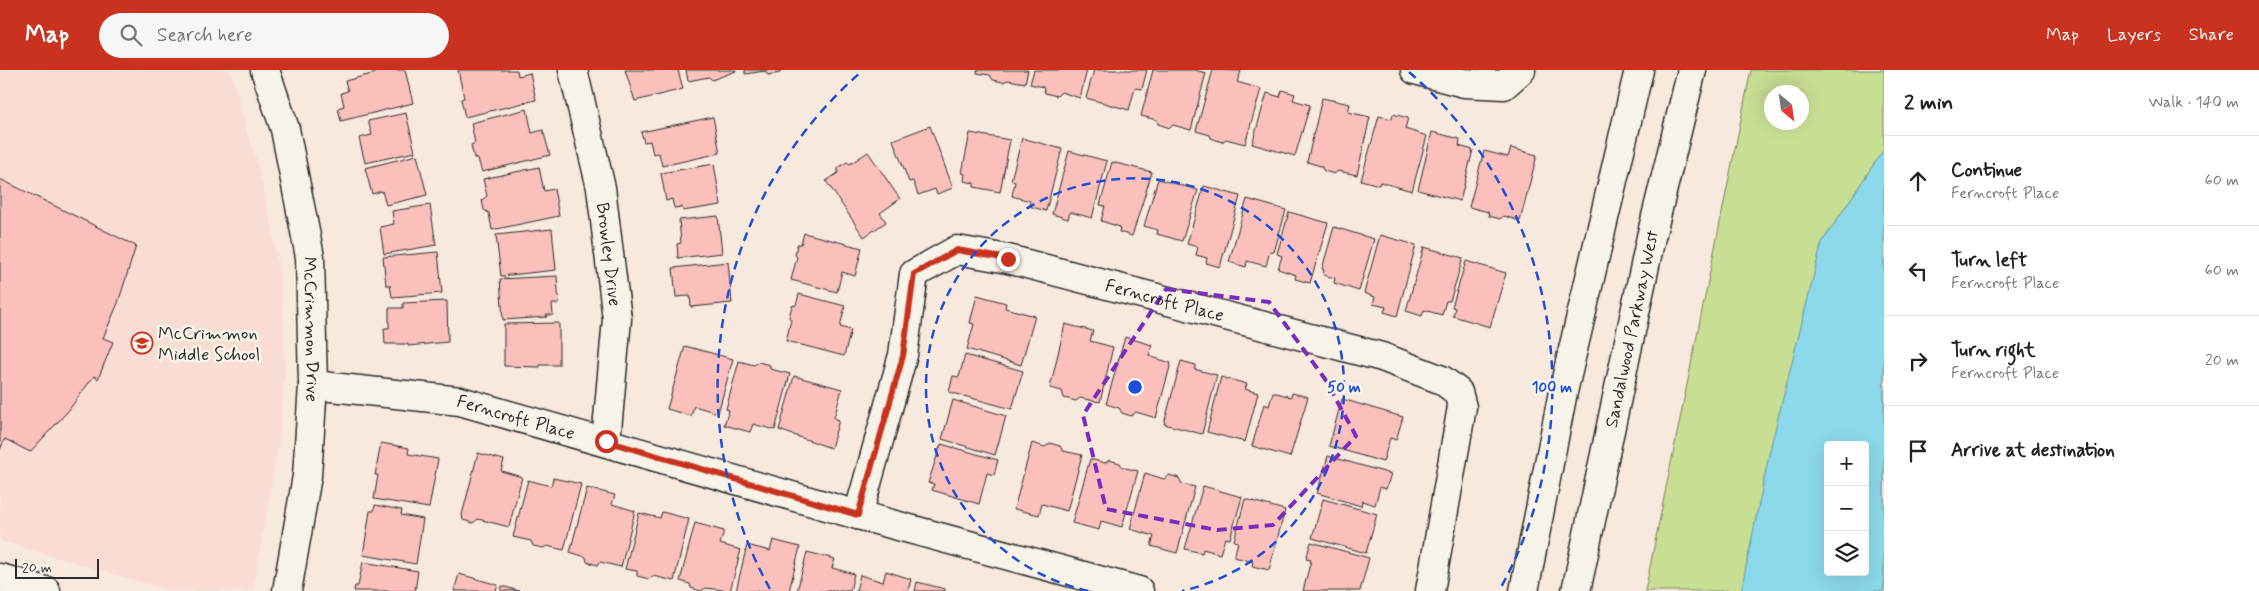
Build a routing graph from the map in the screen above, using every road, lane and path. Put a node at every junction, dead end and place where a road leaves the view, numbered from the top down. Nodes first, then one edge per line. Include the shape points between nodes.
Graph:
1 (265, 70) edge
2 (573, 70) edge
3 (1415, 70) edge
4 (1521, 70) edge
5 (1639, 70) edge
6 (1692, 70) edge
7 (313, 385) junction
8 (606, 441) junction
9 (858, 515) junction
10 (0, 578) edge
11 (46, 591) edge
12 (287, 591) edge
13 (1139, 591) edge
14 (1430, 591) edge
15 (1524, 591) edge
16 (1576, 591) edge

1 - 7 street, McCrimmon Drive via 285,129 310,257
2 - 8 street, Browley Drive via 601,188 617,320
3 - 4 street via 1464,83 1504,85
5 - 15 street via 1563,392
6 - 16 street, Sandalwood Parkway West via 1651,237
7 - 8 street, Ferncroft Place via 460,401
7 - 12 street, McCrimmon Drive via 307,476
8 - 9 street, Ferncroft Place
9 - 13 street, Ferncroft Place
9 - 14 street, Ferncroft Place via 903,356 914,274 957,250 1008,259 1382,357 1442,380 1458,392 1462,407
10 - 11 street

